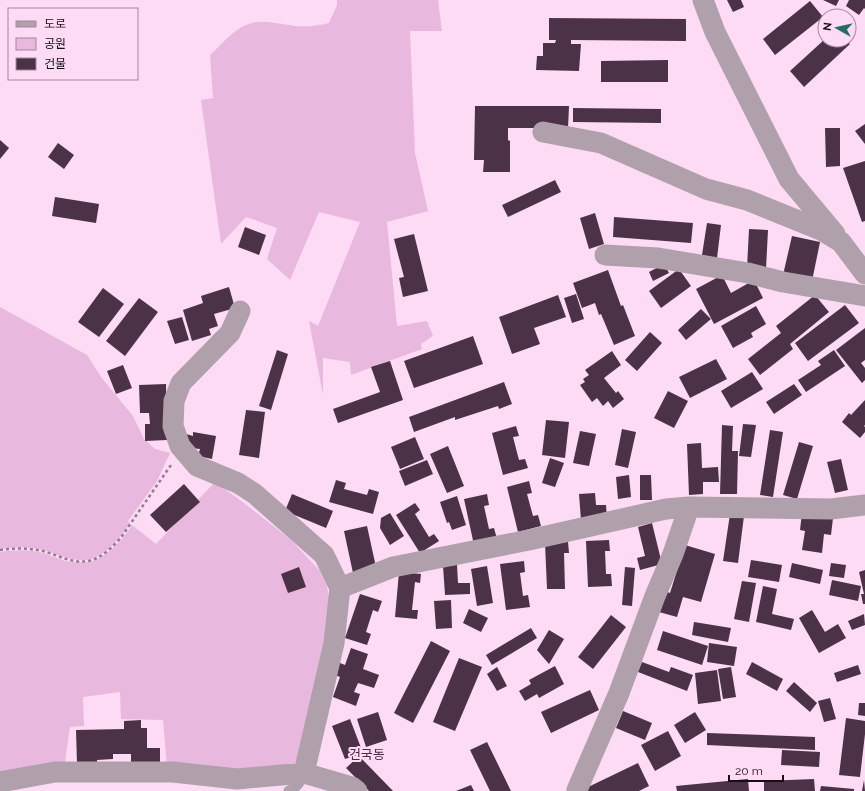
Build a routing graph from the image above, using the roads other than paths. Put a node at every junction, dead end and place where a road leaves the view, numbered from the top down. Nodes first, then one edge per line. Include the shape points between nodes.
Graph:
1 (703, 0) edge
2 (543, 132) dead end
3 (842, 242) junction
4 (605, 255) dead end
5 (865, 274) edge
6 (865, 296) edge
7 (240, 311) dead end
8 (865, 505) edge
9 (690, 508) junction
10 (340, 588) junction
11 (304, 774) junction
12 (0, 782) edge
13 (577, 790) dead end
14 (289, 791) edge
15 (357, 791) edge

1 - 3 street via 715,32 789,179
2 - 3 street via 601,143 706,189 747,200 821,230
3 - 5 street
4 - 6 street via 658,258
7 - 10 street via 230,333 181,383 174,401 173,426 180,446 197,466 238,483 291,525 324,555
8 - 9 street via 831,509
9 - 10 street via 666,509 393,567
9 - 13 street via 619,692
10 - 11 street via 334,643
11 - 12 street via 237,779 173,772 55,772
11 - 14 lane
11 - 15 street via 352,787

